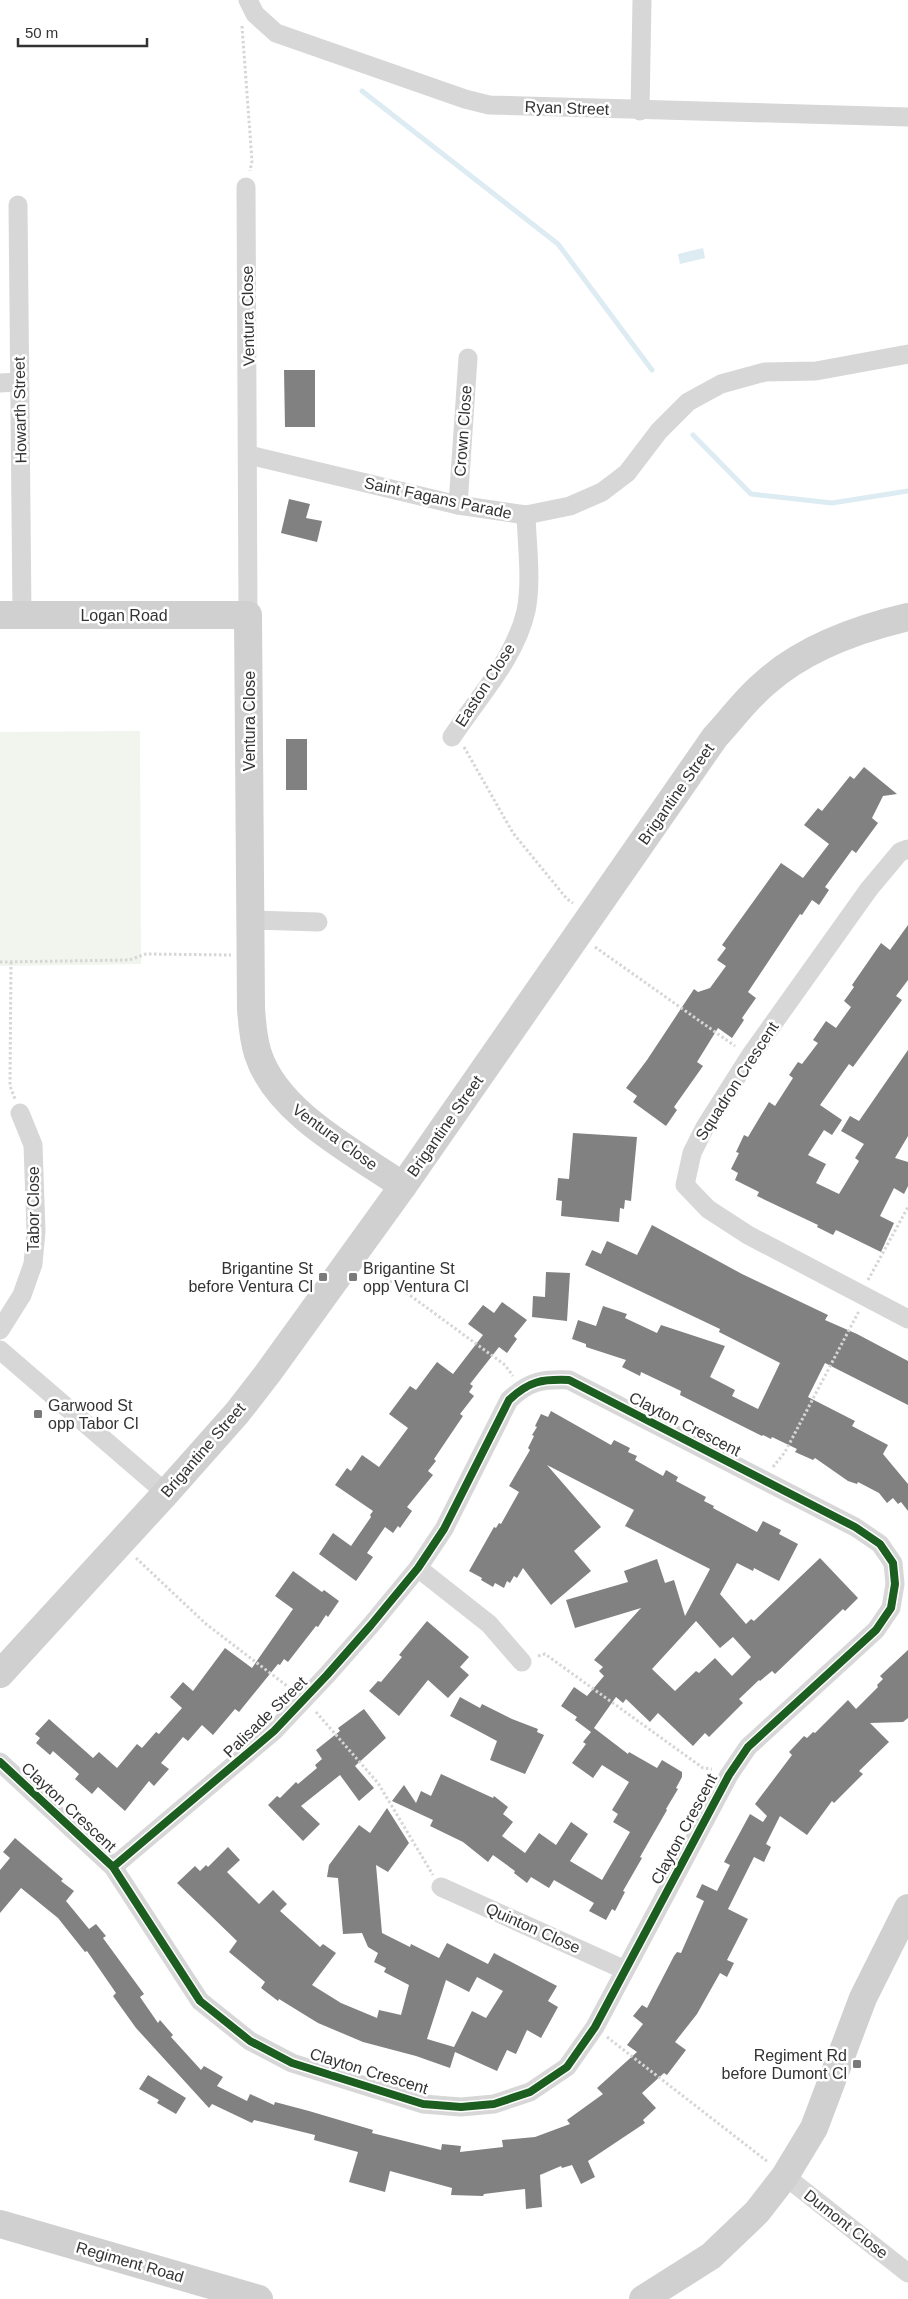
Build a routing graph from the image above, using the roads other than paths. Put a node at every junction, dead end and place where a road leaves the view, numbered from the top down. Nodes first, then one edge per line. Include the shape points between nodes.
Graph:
1 (642, 0) edge
2 (246, 8) edge
3 (640, 111) junction
4 (908, 117) edge
5 (246, 187) road end
6 (18, 205) dead end
7 (908, 354) edge
8 (468, 358) dead end
9 (0, 382) edge
10 (19, 382) junction
11 (249, 455) junction
12 (458, 505) junction
13 (526, 515) junction
14 (11, 615) edge
15 (248, 615) junction
16 (908, 617) edge
17 (454, 734) road end
18 (908, 849) edge
19 (251, 920) junction
20 (318, 922) dead end
21 (20, 1113) road end
22 (403, 1186) junction
23 (908, 1319) edge
24 (0, 1330) edge
25 (0, 1350) edge
26 (166, 1493) junction
27 (418, 1568) junction
28 (522, 1662) road end
29 (0, 1674) edge
30 (0, 1762) edge
31 (113, 1867) junction
32 (441, 1887) dead end
33 (908, 1908) edge
34 (625, 1970) junction
35 (785, 2176) junction
36 (0, 2224) edge
37 (908, 2273) edge
38 (259, 2299) edge
39 (643, 2299) edge

1 - 3 street
2 - 3 street, Ryan Street via 276,33 476,103
3 - 4 street, Ryan Street
5 - 11 street, Ventura Close
6 - 10 street, Howarth Street
7 - 13 street, Saint Fagans Parade via 816,371 765,372 721,384 688,402 658,431 627,473 602,492 570,506
8 - 12 street, Crown Close
9 - 10 street
10 - 14 street, Howarth Street
11 - 12 street, Saint Fagans Parade
11 - 15 street, Ventura Close
12 - 13 street, Saint Fagans Parade
13 - 17 street, Easton Close via 526,611 503,665
14 - 15 street, Logan Road
15 - 19 street, Ventura Close
16 - 22 street, Brigantine Street via 861,630 811,651 764,683 715,737
18 - 23 street, Squadron Crescent via 900,852 869,889 750,1056 705,1127 692,1153 685,1185 708,1209 748,1236
19 - 20 street
19 - 22 street, Ventura Close via 253,1034 258,1054 276,1089 307,1120
21 - 24 street, Tabor Close via 33,1145 36,1231 33,1264 22,1295
22 - 26 street, Brigantine Street via 237,1413
25 - 26 street
26 - 29 street, Brigantine Street
27 - 28 street via 489,1624
27 - 31 street, Palisade Street via 327,1676 274,1731
27 - 34 street, Clayton Crescent via 452,1517 509,1400 522,1388 544,1379 569,1380 855,1527 880,1544 892,1563 896,1584 891,1608 876,1630 748,1747 729,1775
30 - 31 street, Clayton Crescent
31 - 34 street, Clayton Crescent via 200,2001 250,2041 292,2063 423,2104 461,2107 494,2104 530,2092 566,2067 594,2028
32 - 34 street, Quinton Close
33 - 35 street via 863,1998 814,2128
35 - 37 street, Dumont Close
35 - 39 street via 757,2212 711,2256
36 - 38 street, Regiment Road

